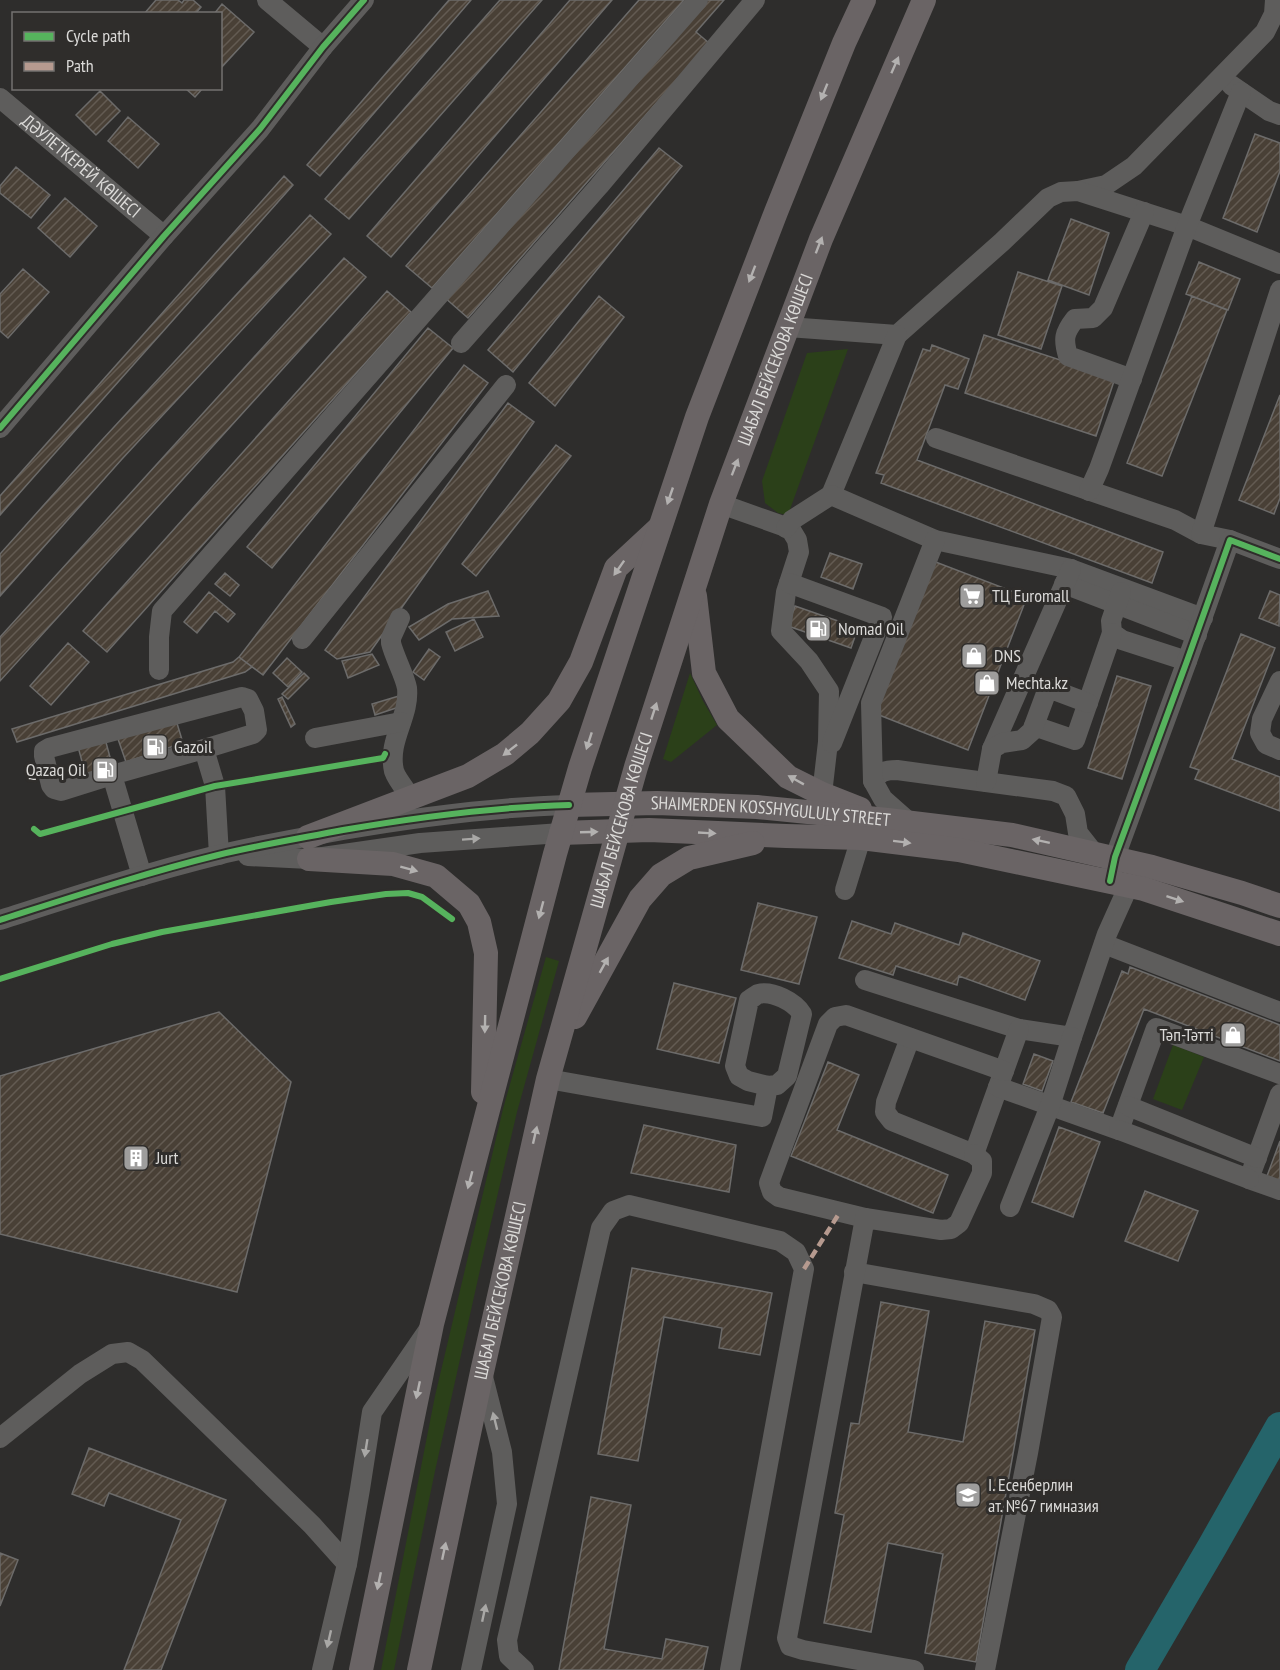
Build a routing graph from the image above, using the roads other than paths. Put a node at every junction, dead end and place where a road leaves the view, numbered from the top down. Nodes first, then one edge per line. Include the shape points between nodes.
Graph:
1 (267, 0) edge
2 (364, 0) edge
3 (698, 0) edge
4 (755, 0) edge
5 (864, 0) edge
6 (924, 0) edge
7 (1275, 0) edge
8 (323, 47) junction
9 (1221, 77) junction
10 (1241, 92) junction
11 (0, 98) edge
12 (1280, 115) edge
13 (1078, 191) junction
14 (1144, 212) junction
15 (1187, 226) junction
16 (164, 236) junction
17 (1280, 264) edge
18 (1280, 290) edge
19 (788, 327) junction
20 (897, 335) junction
21 (460, 343) dead end
22 (1132, 380) junction
23 (506, 385) dead end
24 (2, 421) edge
25 (936, 438) dead end
26 (1089, 491) junction
27 (831, 495) junction
28 (722, 504) junction
29 (660, 527) junction
30 (786, 528) junction
31 (1201, 534) junction
32 (935, 540) junction
33 (1230, 540) junction
34 (1280, 559) edge
35 (1067, 577) junction
36 (789, 583) junction
37 (694, 587) junction
38 (1119, 596) junction
39 (400, 618) dead end
40 (1200, 626) junction
41 (1112, 633) junction
42 (302, 639) dead end
43 (1188, 661) junction
44 (159, 670) dead end
45 (1280, 681) edge
46 (1088, 702) junction
47 (401, 722) junction
48 (1034, 726) junction
49 (315, 738) dead end
50 (204, 749) junction
51 (992, 749) junction
52 (1280, 750) edge
53 (826, 761) junction
54 (112, 776) junction
55 (873, 781) junction
56 (986, 782) junction
57 (822, 794) junction
58 (412, 798) junction
59 (625, 804) junction
60 (569, 805) junction
61 (898, 821) junction
62 (617, 831) junction
63 (561, 833) junction
64 (786, 836) junction
65 (861, 837) junction
66 (308, 848) junction
67 (219, 855) junction
68 (1104, 855) junction
69 (142, 876) junction
70 (1119, 883) junction
71 (845, 890) dead end
72 (1280, 906) edge
73 (0, 920) edge
74 (1280, 934) edge
75 (1104, 944) junction
76 (865, 980) dead end
77 (1280, 1012) edge
78 (1019, 1029) junction
79 (1072, 1037) junction
80 (910, 1038) junction
81 (555, 1053) junction
82 (1280, 1074) edge
83 (548, 1079) junction
84 (1001, 1079) junction
85 (768, 1086) junction
86 (1280, 1094) edge
87 (1050, 1106) junction
88 (1128, 1106) junction
89 (1119, 1130) junction
90 (482, 1134) junction
91 (974, 1154) junction
92 (1257, 1158) junction
93 (1249, 1179) junction
94 (1280, 1190) edge
95 (1010, 1208) dead end
96 (865, 1218) junction
97 (854, 1272) junction
98 (432, 1324) junction
99 (482, 1372) junction
100 (0, 1438) edge
101 (346, 1564) junction
102 (322, 1670) edge
103 (361, 1670) edge
104 (419, 1670) edge
105 (471, 1670) edge
106 (524, 1670) edge
107 (730, 1670) edge
108 (914, 1670) edge
109 (985, 1670) edge

1 - 8 street
2 - 8 street
3 - 44 street via 162,611
4 - 21 street
5 -> 29 main road via 755,266
19 -> 6 main road, ШАБАЛ БЕЙСЕКОВА КӨШЕСІ via 821,239
7 - 9 street via 1274,14 1265,32
8 - 16 street via 260,129
9 - 10 street
9 - 13 street via 1134,166 1106,185
10 - 12 street
10 - 15 street
11 - 16 street, ДӘУЛЕТКЕРЕЙ КӨШЕСІ
13 - 14 street
13 - 20 street via 1048,198
14 - 15 street
14 - 22 street via 1104,308 1093,318 1075,319 1066,330 1064,344 1068,356
15 - 17 street
15 - 22 street
16 - 24 street
18 - 31 street
19 - 20 street
28 -> 19 main road, ШАБАЛ БЕЙСЕКОВА КӨШЕСІ
20 - 27 street
22 - 26 street
23 - 42 street
25 - 26 street
26 - 31 street via 1176,520
27 - 30 street
27 - 32 street
28 - 30 street
28 - 37 main road, ШАБАЛ БЕЙСЕКОВА КӨШЕСІ
29 -> 58 main road via 616,567 581,662 559,701 530,733 505,754 468,776
29 -> 60 main road
30 - 36 street via 797,540 799,552
31 - 33 street
32 - 35 street
32 - 55 street via 871,703
33 - 34 street
33 - 40 street
35 - 38 street
35 - 51 street
36 - 53 street via 781,631 809,661 829,691
36 - 53 street via 882,617
57 -> 37 main road via 788,777 728,719 704,673
59 -> 37 main road, ШАБАЛ БЕЙСЕКОВА КӨШЕСІ
38 - 40 street
38 - 41 street via 1111,621
39 - 47 street via 391,643 407,686
40 - 43 street
41 - 43 street via 1122,640
41 - 46 street
43 - 68 street
45 - 52 street via 1262,719 1260,733 1266,744
46 - 48 street via 1048,688
46 - 48 street via 1075,740
47 - 49 street
47 - 58 street via 392,749 394,773
48 - 51 street via 1022,740
50 - 54 street
50 - 54 street via 257,730 248,699 242,697 44,751 54,789 61,791
50 - 67 street via 215,786
51 - 56 street
53 - 57 street
54 - 69 street
55 - 56 street via 878,774 897,770
55 - 61 street
56 - 68 street via 1066,796 1075,814 1078,833
57 - 61 main road
58 - 66 main road
59 - 60 main road, SHAIMERDEN KOSSHYGULULY STREET
59 - 61 main road, SHAIMERDEN KOSSHYGULULY STREET via 757,807
59 - 62 main road, ШАБАЛ БЕЙСЕКОВА КӨШЕСІ
60 - 63 main road
60 - 66 street, SHAIMERDEN KOSSHYGULULY STREET via 417,818
68 -> 61 main road, SHAIMERDEN KOSSHYGULULY STREET via 1012,835
63 -> 62 main road, SHAIMERDEN KOSSHYGULULY STREET
62 -> 64 main road, SHAIMERDEN KOSSHYGULULY STREET
62 - 81 main road, ШАБАЛ БЕЙСЕКОВА КӨШЕСІ
66 -> 63 street, SHAIMERDEN KOSSHYGULULY STREET
63 -> 90 main road
64 - 65 main road, SHAIMERDEN KOSSHYGULULY STREET
81 -> 64 main road via 640,899 661,875 689,858
65 -> 70 main road, SHAIMERDEN KOSSHYGULULY STREET via 959,850
65 - 71 street
66 - 67 street, SHAIMERDEN KOSSHYGULULY STREET
66 -> 90 main road via 436,876 469,904 479,922 486,953
67 - 69 street, SHAIMERDEN KOSSHYGULULY STREET
68 - 70 street
68 - 72 main road, SHAIMERDEN KOSSHYGULULY STREET
69 - 73 street, SHAIMERDEN KOSSHYGULULY STREET
70 -> 74 main road, SHAIMERDEN KOSSHYGULULY STREET
70 - 75 street
75 - 77 street
75 - 79 street
76 - 78 street
78 - 79 street
78 - 84 street
79 - 87 street
80 - 84 street
80 - 91 street via 885,1112 892,1121
80 - 96 street via 846,1015 835,1017 828,1024 769,1183 779,1197
81 - 83 main road, ШАБАЛ БЕЙСЕКОВА КӨШЕСІ
82 - 88 street via 1156,1028
83 - 85 street via 762,1117
99 -> 83 main road, ШАБАЛ БЕЙСЕКОВА КӨШЕСІ
84 - 87 street
84 - 91 street
85 - 85 street via 739,1076 735,1066 749,1000 757,994 790,1000 802,1014 787,1076 777,1085
86 - 92 street
87 - 89 street
87 - 95 street
88 - 89 street
88 - 92 street
89 - 93 street
90 -> 98 main road
91 - 96 street via 982,1161 982,1173 959,1223 951,1229
92 - 93 street
93 - 94 street
96 - 97 street
97 - 108 street via 787,1638 790,1646 803,1650
97 - 109 street via 1034,1304 1052,1317
98 -> 101 street via 372,1412
98 -> 103 main road
104 -> 99 main road, ШАБАЛ БЕЙСЕКОВА КӨШЕСІ
105 -> 99 street via 507,1504 502,1452
100 - 101 street via 80,1374 112,1354 128,1352 142,1360 312,1525
101 -> 102 street
106 - 107 street via 509,1656 507,1640 512,1617 601,1228 613,1211 629,1205 780,1241 796,1252 804,1269

